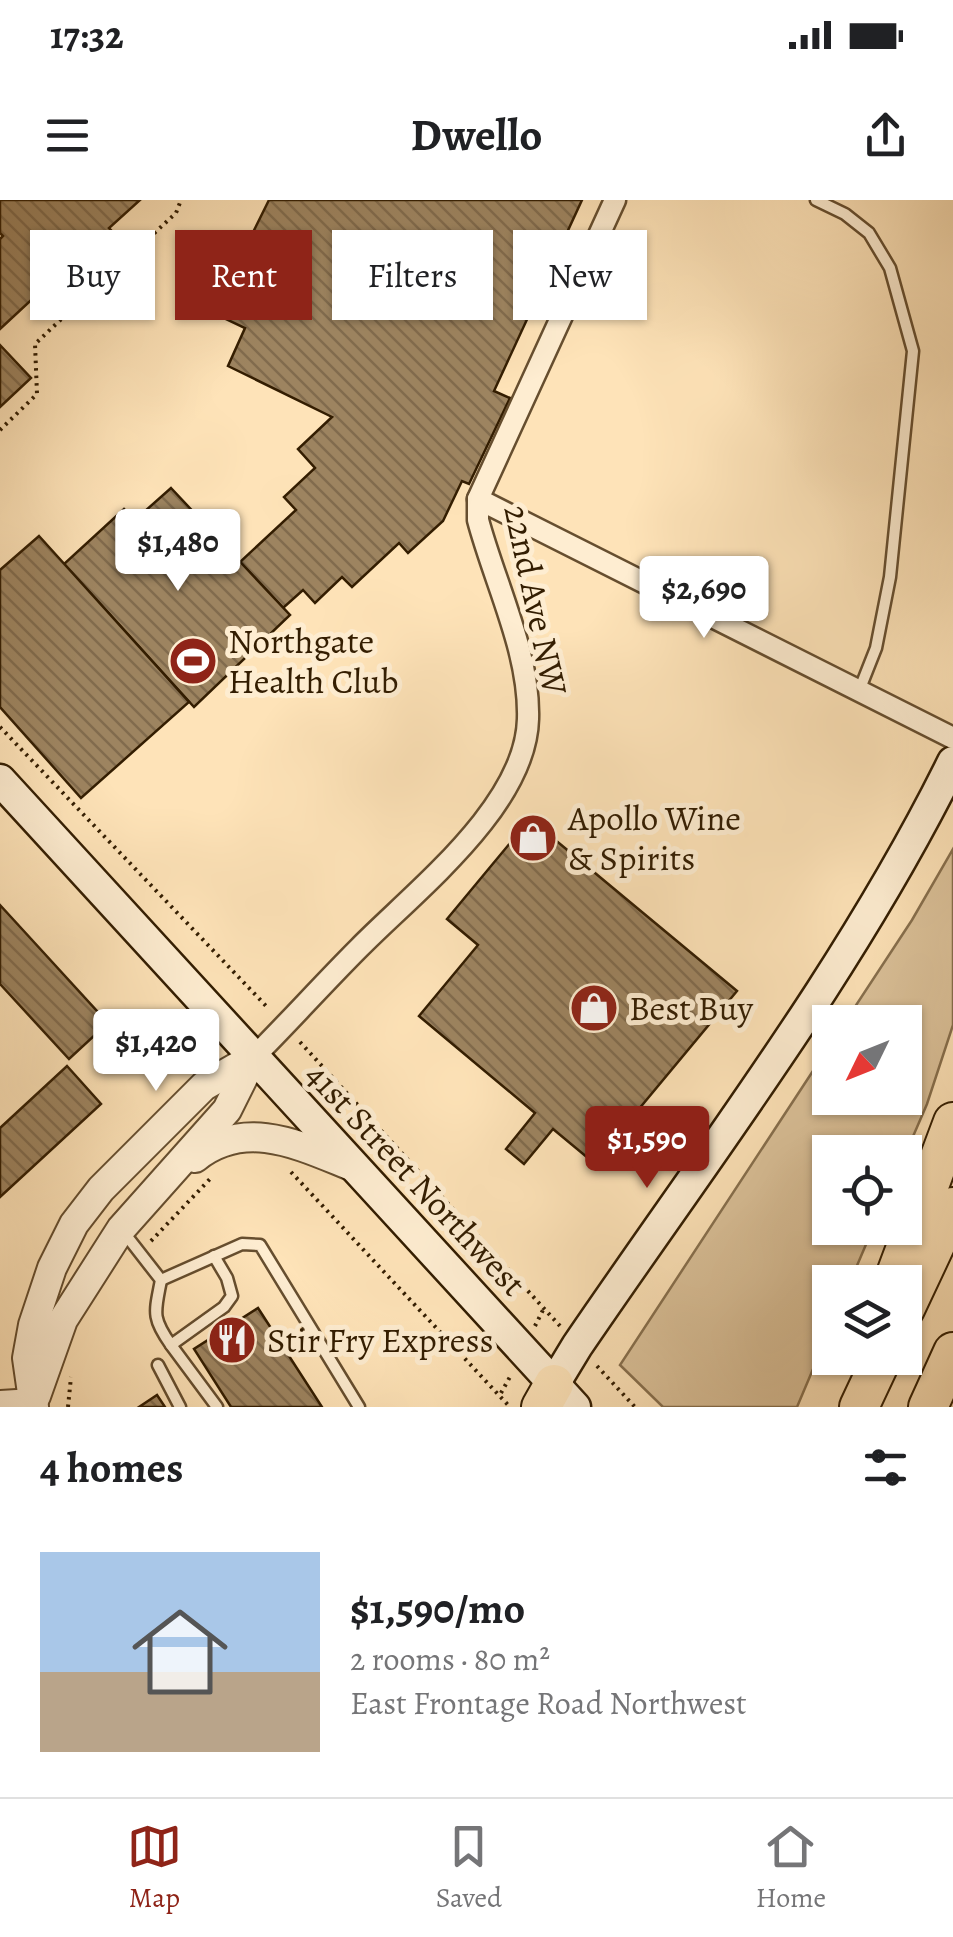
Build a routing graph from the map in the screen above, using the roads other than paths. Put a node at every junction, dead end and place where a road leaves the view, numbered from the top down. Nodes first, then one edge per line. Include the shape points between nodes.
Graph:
1 (614, 200) edge
2 (816, 200) edge
3 (478, 499) junction
4 (859, 692) junction
5 (953, 738) edge
6 (953, 762) edge
7 (0, 780) edge
8 (254, 1058) junction
9 (953, 1122) edge
10 (354, 1167) junction
11 (158, 1188) junction
12 (102, 1189) junction
13 (953, 1207) edge
14 (122, 1229) junction
15 (214, 1256) junction
16 (899, 1265) edge
17 (922, 1274) edge
18 (161, 1280) junction
19 (171, 1345) junction
20 (953, 1352) edge
21 (158, 1366) dead end
22 (858, 1375) edge
23 (874, 1375) edge
24 (557, 1400) edge
25 (0, 1405) edge
26 (34, 1405) edge
27 (180, 1407) edge
28 (217, 1407) edge
29 (359, 1407) edge
30 (846, 1407) edge
31 (859, 1407) edge
32 (928, 1407) edge

1 - 3 street, 22nd Ave NW
2 - 4 lane via 869,232 890,268 913,351 890,577
3 - 4 street
3 - 8 street, 22nd Ave NW via 478,520 527,695 525,742 502,795 461,846
4 - 5 street
6 - 24 main road via 868,918 577,1346
7 - 8 main road, 41st Street Northwest
8 - 10 main road, 41st Street Northwest
8 - 11 street via 227,1110
8 - 12 street via 204,1086
9 - 16 highway
10 - 11 street via 292,1142 247,1137 202,1153
10 - 24 main road, 41st Street Northwest
11 - 14 street
12 - 14 street
12 - 26 street via 62,1244 40,1299 27,1358
13 - 17 highway
14 - 18 lane
14 - 26 street via 63,1320
15 - 18 lane
15 - 19 lane via 232,1296
15 - 29 lane via 242,1244 260,1246
18 - 19 lane via 156,1324
19 - 28 lane
20 - 32 highway
21 - 27 lane
22 - 30 highway
23 - 31 highway
25 - 26 street

